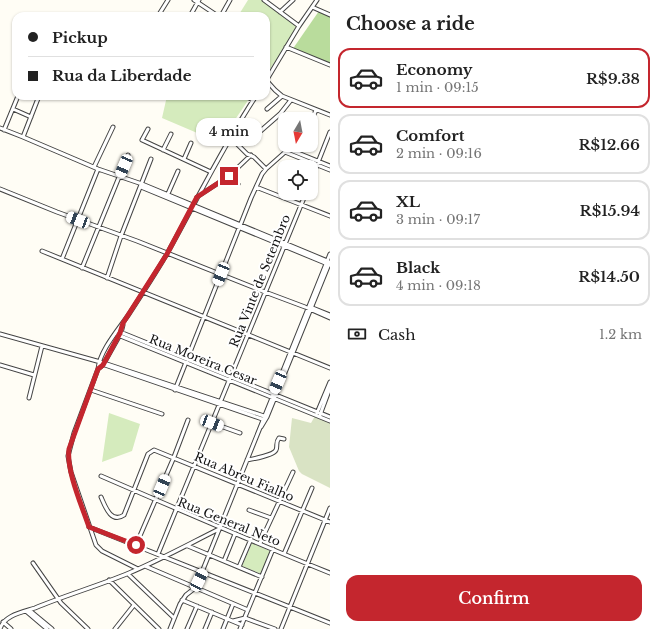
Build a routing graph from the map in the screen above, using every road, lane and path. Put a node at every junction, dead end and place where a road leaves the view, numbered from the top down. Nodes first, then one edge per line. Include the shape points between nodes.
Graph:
1 (168, 0) edge
2 (194, 0) edge
3 (230, 0) edge
4 (264, 0) edge
5 (293, 0) edge
6 (317, 0) edge
7 (198, 1) edge
8 (312, 7) junction
9 (160, 12) edge
10 (192, 12) edge
11 (213, 12) edge
12 (223, 12) edge
13 (280, 12) junction
14 (330, 15) edge
15 (299, 26) junction
16 (286, 47) junction
17 (330, 65) edge
18 (270, 74) edge
19 (270, 85) edge
20 (282, 96) junction
21 (16, 100) edge
22 (37, 100) edge
23 (253, 100) edge
24 (291, 100) junction
25 (13, 109) junction
26 (267, 110) dead end
27 (316, 110) joint
28 (330, 115) edge
29 (31, 117) junction
30 (113, 127) dead end
31 (0, 128) edge
32 (148, 129) dead end
33 (4, 130) junction
34 (330, 132) edge
35 (171, 134) dead end
36 (256, 136) dead end
37 (23, 137) junction
38 (231, 138) junction
39 (191, 143) dead end
40 (163, 150) junction
41 (285, 152) edge
42 (292, 152) edge
43 (128, 155) dead end
44 (251, 155) junction
45 (151, 158) dead end
46 (184, 159) junction
47 (311, 160) edge
48 (318, 163) junction
49 (330, 166) edge
50 (96, 168) junction
51 (266, 169) junction
52 (330, 170) edge
53 (178, 171) dead end
54 (211, 172) junction
55 (119, 176) junction
56 (229, 176) junction
57 (238, 184) dead end
58 (141, 186) junction
59 (256, 188) junction
60 (0, 189) edge
61 (167, 196) junction
62 (197, 197) junction
63 (303, 200) edge
64 (301, 205) junction
65 (192, 207) junction
66 (330, 216) edge
67 (78, 220) junction
68 (240, 227) junction
69 (98, 228) junction
70 (121, 236) junction
71 (285, 245) junction
72 (42, 251) dead end
73 (167, 254) junction
74 (330, 254) edge
75 (62, 258) junction
76 (329, 263) edge
77 (82, 268) junction
78 (221, 274) junction
79 (107, 278) junction
80 (265, 292) junction
81 (143, 293) junction
82 (310, 308) junction
83 (330, 315) edge
84 (203, 317) junction
85 (330, 318) edge
86 (123, 323) junction
87 (115, 332) junction
88 (0, 334) edge
89 (120, 334) junction
90 (248, 335) junction
91 (42, 346) junction
92 (107, 347) junction
93 (112, 349) junction
94 (292, 352) junction
95 (186, 360) junction
96 (99, 362) junction
97 (104, 364) junction
98 (0, 365) edge
99 (330, 368) edge
100 (98, 369) junction
101 (34, 375) junction
102 (230, 378) junction
103 (330, 382) edge
104 (176, 388) junction
105 (330, 388) edge
106 (91, 390) junction
107 (274, 396) junction
108 (29, 398) dead end
109 (220, 403) junction
110 (162, 414) dead end
111 (318, 414) junction
112 (330, 417) edge
113 (265, 418) junction
114 (188, 420) dead end
115 (330, 421) edge
116 (212, 423) junction
117 (240, 433) dead end
118 (284, 439) dead end
119 (174, 457) junction
120 (247, 460) junction
121 (195, 466) junction
122 (293, 472) dead end
123 (101, 476) dead end
124 (238, 484) junction
125 (312, 488) dead end
126 (134, 491) junction
127 (101, 497) dead end
128 (155, 501) junction
129 (279, 502) junction
130 (330, 508) edge
131 (176, 510) junction
132 (249, 510) dead end
133 (302, 511) junction
134 (271, 518) junction
135 (325, 520) junction
136 (330, 522) edge
137 (89, 527) junction
138 (220, 529) junction
139 (235, 534) junction
140 (251, 540) junction
141 (260, 543) junction
142 (136, 545) junction
143 (188, 546) junction
144 (273, 549) junction
145 (158, 554) junction
146 (284, 554) junction
147 (210, 555) junction
148 (164, 557) junction
149 (224, 561) junction
150 (34, 563) dead end
151 (308, 564) junction
152 (144, 566) junction
153 (239, 567) junction
154 (138, 569) junction
155 (202, 572) junction
156 (330, 573) edge
157 (128, 574) junction
158 (262, 577) junction
159 (108, 580) junction
160 (195, 588) junction
161 (254, 593) junction
162 (58, 598) junction
163 (182, 600) junction
164 (233, 604) junction
165 (134, 605) junction
166 (197, 606) junction
167 (290, 607) junction
168 (27, 610) junction
169 (248, 610) junction
170 (212, 612) junction
171 (174, 617) junction
172 (227, 618) junction
173 (245, 618) junction
174 (233, 621) junction
175 (3, 622) junction
176 (330, 623) edge
177 (241, 627) edge
178 (0, 629) edge
179 (11, 629) edge
180 (47, 629) edge
181 (52, 629) edge
182 (88, 629) edge
183 (115, 629) edge
184 (159, 629) edge
185 (170, 629) edge
186 (187, 629) edge
187 (205, 629) edge
188 (223, 629) edge
189 (275, 629) edge
190 (281, 629) edge

1 - 9 street
2 - 7 street
3 - 12 street
4 - 13 street
5 - 13 street
6 - 8 street
7 - 10 street
7 - 11 street
8 - 14 street
8 - 15 street
13 - 15 street
15 - 16 street
16 - 17 street
16 - 18 street
19 - 20 street
20 - 24 street
20 - 26 street
21 - 25 street
22 - 29 street
23 - 38 street
24 - 27 street
24 - 36 street
25 - 29 street
25 - 33 street
27 - 28 street
29 - 37 street
30 - 50 street
31 - 33 street
32 - 40 street via 142,140
33 - 37 street
34 - 48 street
35 - 40 street
37 - 50 street
38 - 44 street
38 - 54 street
39 - 46 street
40 - 46 street
41 - 51 street
42 - 47 street
43 - 55 street
44 - 51 street
44 - 56 street
45 - 58 street
46 - 54 street
48 - 49 street
48 - 52 street
50 - 55 street
50 - 67 street
51 - 59 street
53 - 61 street
54 - 62 street
55 - 58 street
55 - 69 street
56 - 57 street
56 - 62 street
58 - 61 street
58 - 70 street
59 - 64 street
59 - 68 street
60 - 67 street
61 - 65 street
62 - 65 street
63 - 64 street, Rua Vinte de Setembro
64 - 66 street
64 - 71 street, Rua Vinte de Setembro
65 - 68 street
65 - 73 street
67 - 69 street
67 - 75 street
68 - 71 street
68 - 78 street
69 - 70 street
69 - 77 street
70 - 73 street
70 - 79 street
71 - 76 street
71 - 80 street, Rua Vinte de Setembro
72 - 75 street
73 - 78 street
73 - 81 street
74 - 76 street
75 - 77 street
76 - 82 street
77 - 79 street
78 - 80 street
78 - 84 street
79 - 81 street
80 - 82 street
80 - 90 street, Rua Vinte de Setembro
81 - 84 street
81 - 86 street
82 - 83 street
82 - 85 street
82 - 94 street
84 - 90 street
84 - 95 street
86 - 87 street
86 - 89 street
87 - 89 street, Rua Moreira Cesar
87 - 92 street
88 - 91 street
89 - 93 street
89 - 95 street, Rua Moreira Cesar
90 - 94 street
90 - 102 street, Rua Vinte de Setembro
91 - 96 street
91 - 101 street
92 - 93 street
92 - 96 street
93 - 97 street
94 - 99 street
94 - 107 street
95 - 102 street, Rua Moreira Cesar
95 - 104 street
96 - 97 street
96 - 100 street
97 - 100 street
97 - 104 street
98 - 101 street
100 - 106 street
101 - 108 street
102 - 107 street, Rua Moreira Cesar
102 - 109 street, Rua Vinte de Setembro
103 - 111 street
104 - 109 street
105 - 111 street
106 - 110 street
106 - 137 street via 68,456
107 - 111 street, Rua Moreira Cesar
107 - 113 street
109 - 113 street
109 - 116 street, Rua Vinte de Setembro
111 - 112 street, Rua Moreira Cesar
111 - 115 street, Rua Moreira Cesar
113 - 120 street
114 - 119 street
116 - 117 street
116 - 121 street, Rua Vinte de Setembro
118 - 120 street via 277,440 276,451 273,453
119 - 121 street, Rua Abreu Fialho
119 - 126 street, Rua Abreu Fialho via 151,451
119 - 128 street
120 - 124 street
121 - 124 street, Rua Abreu Fialho
121 - 131 street, Rua Vinte de Setembro
122 - 129 street
123 - 126 street, Rua General Neto
124 - 129 street, Rua Abreu Fialho
124 - 138 street
125 - 133 street
126 - 127 street via 121,517 109,514
126 - 128 street, Rua General Neto
128 - 131 street, Rua General Neto
128 - 142 street
129 - 133 street, Rua Abreu Fialho
129 - 134 street
130 - 135 street
131 - 138 street, Rua General Neto
131 - 145 street, Rua Vinte de Setembro
132 - 134 street
133 - 135 street, Rua Abreu Fialho
133 - 146 street
134 - 141 street
135 - 136 street, Rua Abreu Fialho
135 - 151 street
137 - 142 street
137 - 154 street via 98,548
138 - 139 street, Rua General Neto
138 - 143 street
138 - 147 street
139 - 140 street, Rua General Neto
139 - 149 street
140 - 141 street, Rua General Neto
140 - 153 street
141 - 144 street, Rua General Neto
142 - 145 street
143 - 147 street
143 - 148 street
144 - 146 street, Rua General Neto
144 - 158 street
145 - 148 street
146 - 151 street, Rua General Neto
147 - 149 street
147 - 155 street
148 - 152 street
148 - 155 street
149 - 153 street
150 - 162 street
151 - 156 street, Rua General Neto
151 - 167 street
152 - 154 street
152 - 160 street
153 - 158 street
154 - 157 street
155 - 160 street
155 - 161 street
157 - 159 street
157 - 171 street
158 - 161 street
159 - 162 street
159 - 165 street
160 - 163 street
160 - 164 street
161 - 167 street
161 - 169 street
162 - 168 street
162 - 182 street
163 - 166 street
163 - 171 street
164 - 169 street
164 - 172 street
165 - 183 street
165 - 184 street
166 - 170 street
166 - 186 street
167 - 176 street
167 - 190 street
168 - 175 street
168 - 180 street
168 - 181 street
169 - 173 street
170 - 172 street
170 - 187 street
171 - 185 street
172 - 174 street
172 - 188 street
173 - 174 street
173 - 177 street
173 - 189 street
174 - 177 street
175 - 178 street
175 - 179 street

